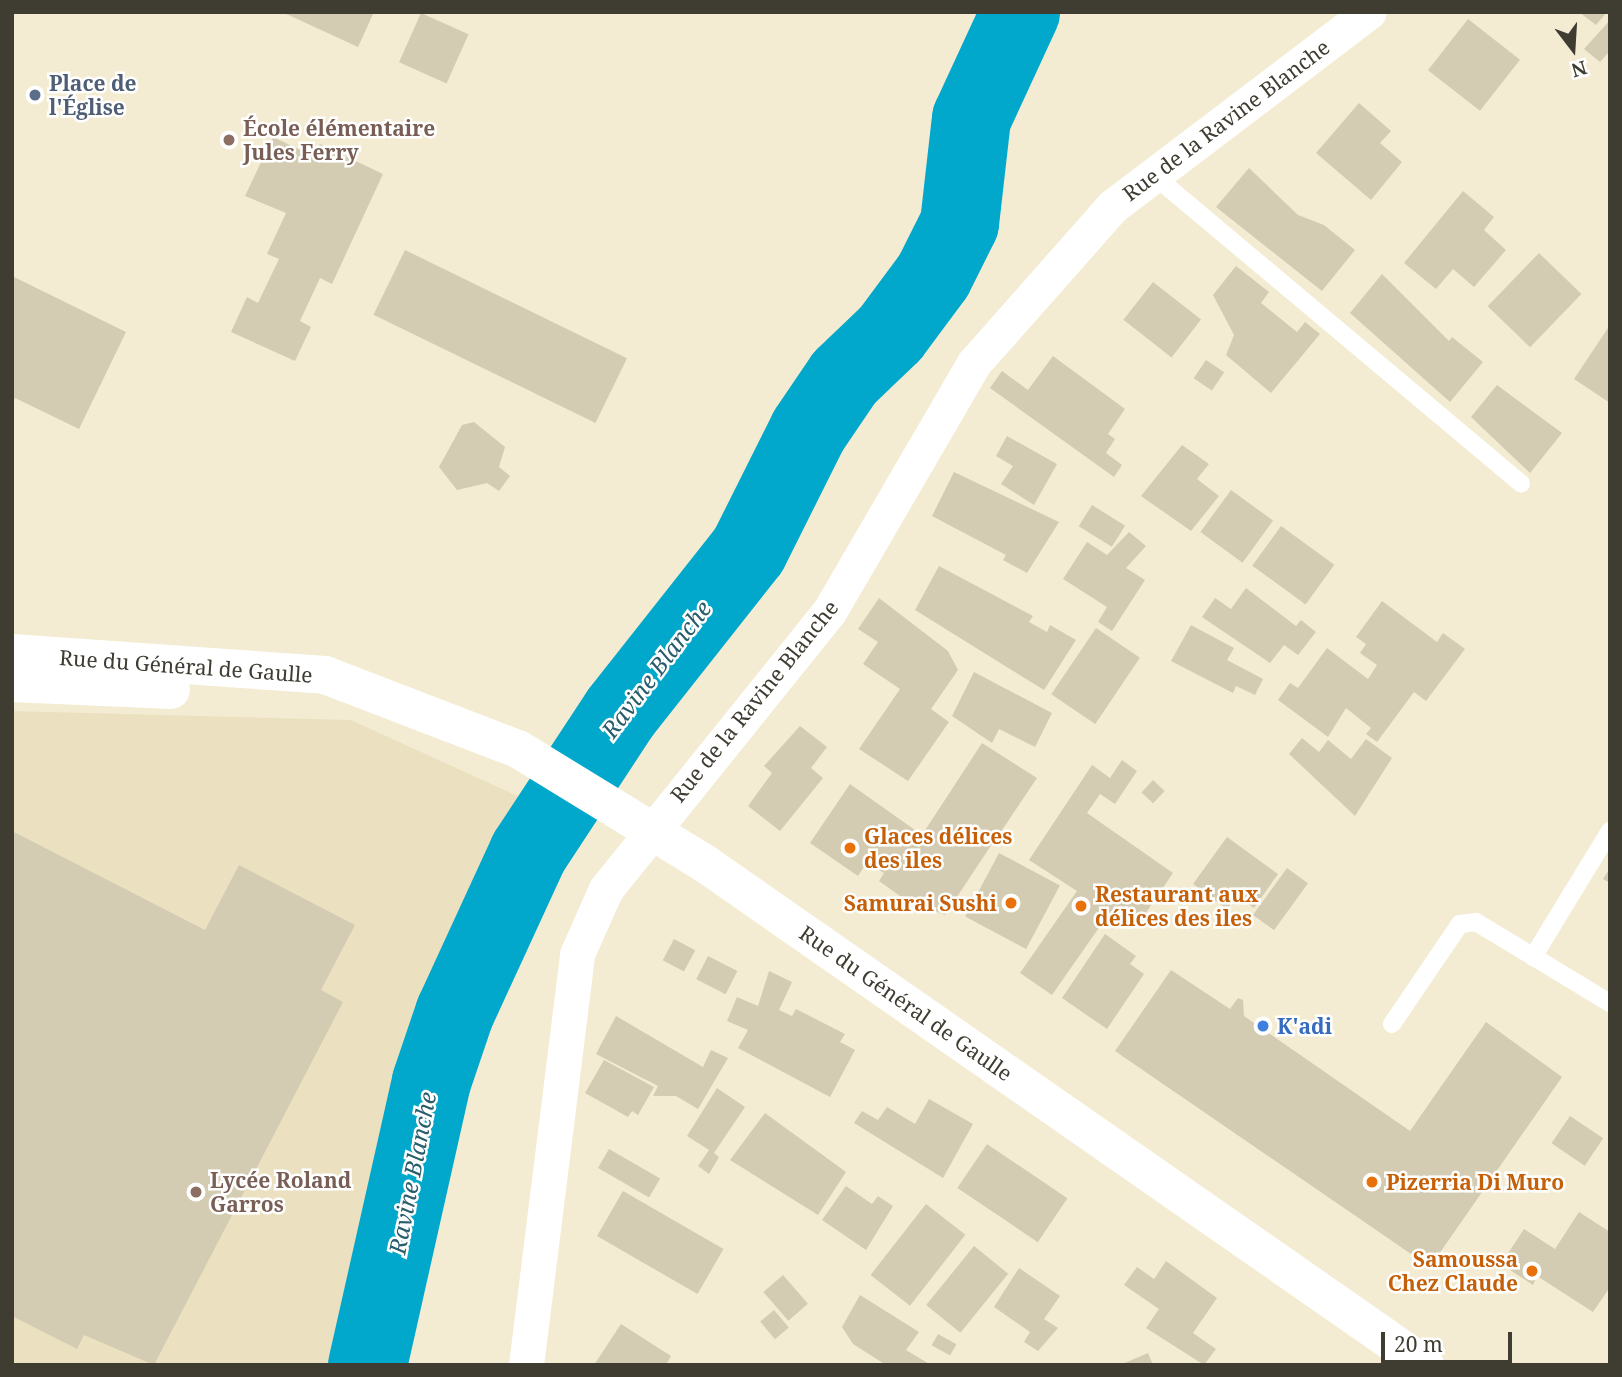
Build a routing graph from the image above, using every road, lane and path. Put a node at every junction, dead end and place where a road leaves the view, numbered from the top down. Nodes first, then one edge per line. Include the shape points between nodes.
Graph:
1 (1370, 12) edge
2 (1151, 173) junction
3 (1521, 484) dead end
4 (12, 653) edge
5 (12, 683) edge
6 (438, 715) junction
7 (637, 824) junction
8 (1610, 831) edge
9 (1533, 957) junction
10 (1610, 1003) edge
11 (1392, 1024) dead end
12 (1356, 1320) junction
13 (526, 1365) edge
14 (1407, 1365) edge
15 (1425, 1365) edge

1 - 2 street, Rue de la Ravine Blanche
2 - 3 lane
2 - 7 street, Rue de la Ravine Blanche via 1113,206 974,363 829,612
4 - 6 main road, Rue du Général de Gaulle via 325,676
5 - 6 main road, Rue du Général de Gaulle via 318,695
6 - 7 main road, Rue du Général de Gaulle via 518,749
7 - 12 main road, Rue du Général de Gaulle
7 - 13 street, Rue de la Ravine Blanche via 577,954
8 - 9 lane
9 - 10 lane
9 - 11 lane via 1476,922 1460,923
12 - 14 main road, Rue du Général de Gaulle
12 - 15 main road, Rue du Général de Gaulle

